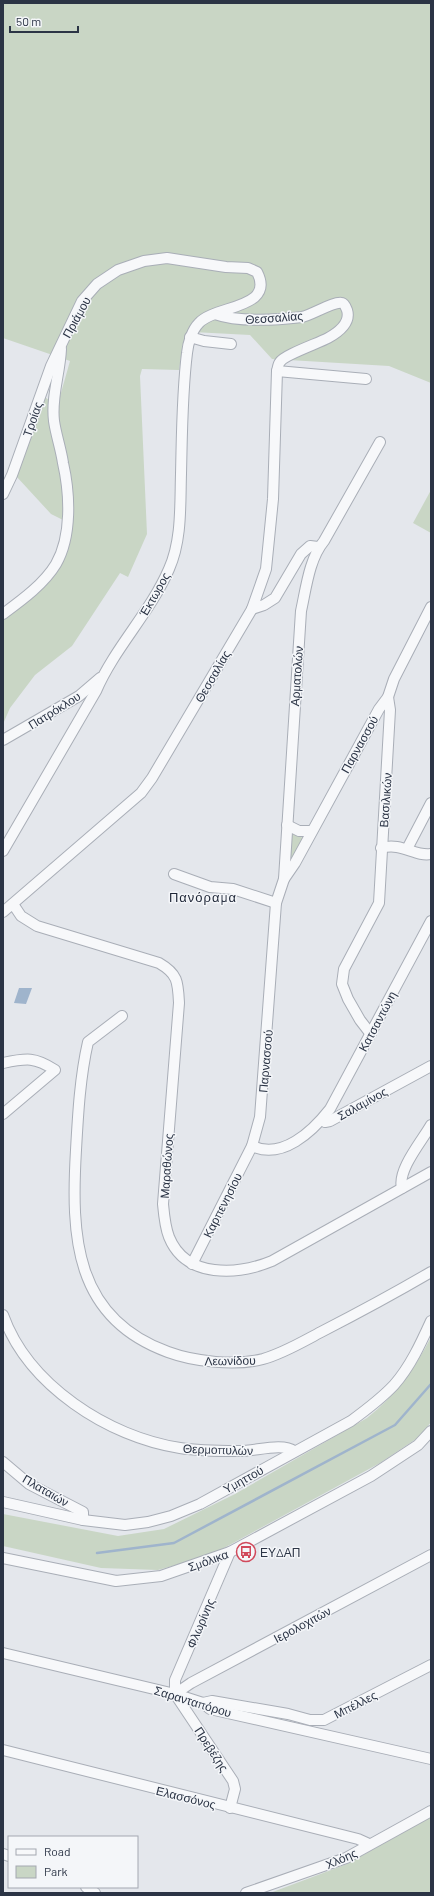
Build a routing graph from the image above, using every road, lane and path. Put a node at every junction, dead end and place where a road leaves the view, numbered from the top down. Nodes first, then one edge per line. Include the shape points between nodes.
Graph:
1 (215, 314) junction
2 (190, 338) junction
3 (61, 344) junction
4 (231, 344) dead end
5 (277, 371) junction
6 (366, 379) dead end
7 (380, 442) dead end
8 (3, 494) edge
9 (318, 548) junction
10 (431, 607) edge
11 (252, 609) junction
12 (3, 614) edge
13 (102, 676) junction
14 (388, 697) junction
15 (3, 740) edge
16 (431, 803) edge
17 (287, 824) junction
18 (311, 832) junction
19 (381, 848) junction
20 (407, 849) junction
21 (3, 851) edge
22 (431, 854) edge
23 (174, 874) dead end
24 (284, 879) junction
25 (276, 903) junction
26 (13, 904) junction
27 (3, 912) edge
28 (431, 921) edge
29 (122, 1016) dead end
30 (370, 1033) junction
31 (3, 1063) edge
32 (431, 1066) edge
33 (3, 1114) edge
34 (322, 1120) junction
35 (431, 1125) edge
36 (252, 1146) junction
37 (431, 1172) edge
38 (402, 1188) junction
39 (192, 1264) junction
40 (431, 1272) edge
41 (3, 1315) edge
42 (431, 1321) edge
43 (431, 1431) edge
44 (294, 1451) junction
45 (3, 1462) edge
46 (3, 1502) edge
47 (83, 1520) junction
48 (230, 1552) junction
49 (431, 1555) edge
50 (3, 1558) edge
51 (3, 1653) edge
52 (431, 1665) edge
53 (175, 1694) junction
54 (203, 1703) junction
55 (3, 1750) edge
56 (431, 1759) edge
57 (230, 1808) junction
58 (431, 1811) edge
59 (369, 1844) junction
60 (246, 1893) edge

1 - 2 street, Έκτωρος via 198,323
1 - 3 street, Πριάμου via 253,299 260,290 262,281 257,272 248,268 167,258 144,261 118,270 97,284 82,301
1 - 5 street, Θεσσαλίας via 230,319 303,317 334,304 342,303 346,306 347,322 336,334 289,355 280,361
2 - 4 street
2 - 13 street, Έκτωρος via 183,389 180,517 176,548 169,569 153,600
3 - 8 street, Τροίας
3 - 12 street, Πριάμου via 61,364 54,394 54,420 66,480 67,514 64,547 42,581
5 - 6 street
5 - 11 street, Θεσσαλίας via 273,499 266,569
7 - 9 street, Αρματολών
9 - 11 street via 310,546 301,554 275,598 264,606
9 - 17 street, Αρματολών via 301,611
10 - 14 street, Παρνασσού via 394,678
11 - 26 street, Θεσσαλίας via 141,793
13 - 15 street, Πατρόκλου via 79,696
13 - 21 street, Έκτωρος via 96,691
14 - 18 street, Παρνασσού
14 - 19 street, Βασιλικών via 390,710
16 - 20 street
17 - 18 street via 299,831
17 - 24 street, Αρματολών
18 - 24 street, Παρνασσού via 296,863
19 - 20 street via 394,846
19 - 30 street, Βασιλικών via 379,903 344,969 342,984 348,999
20 - 22 street
23 - 25 street via 210,887 234,889
24 - 25 street, Αρματολών
25 - 36 street, Παρνασσού via 260,1117
26 - 27 street, Θεσσαλίας
26 - 39 street, Μαραθώνος via 22,916 37,926 159,963 175,976 179,1003 163,1204 169,1237 184,1259
28 - 30 street, Κατσαντώνη
29 - 40 street, Λεωνίδου via 88,1042 77,1125 74,1182 78,1245 83,1268 102,1305 121,1326 143,1342 179,1356 225,1362 262,1359 281,1352 371,1306
30 - 34 street, Κατσαντώνη
31 - 33 street via 22,1059 41,1061 55,1070
32 - 34 street, Σαλαμίνος via 330,1122
34 - 36 street, Σαλαμίνος via 310,1132 284,1147 271,1151
35 - 38 street via 405,1167
36 - 39 street, Καρπενησίου
37 - 38 street
38 - 39 street via 272,1261 254,1268 220,1271
41 - 44 street, Θερμοπυλών via 21,1352 43,1377 66,1398 130,1434 179,1448 244,1452 283,1446
42 - 44 street, Υμηττού via 394,1385 372,1406 351,1421
43 - 48 street, Σμόλικα via 418,1445 371,1476
44 - 47 street, Υμηττού via 200,1504 170,1516 125,1525
45 - 47 street, Πλαταιών via 29,1484 83,1512
46 - 47 street, Υμηττού
48 - 50 street, Σμόλικα via 161,1576 116,1581
48 - 53 street, Φλωρίνης via 175,1680
49 - 53 street, Ιερολοχιτών via 191,1683
51 - 53 street, Σαρανταπόρου
52 - 54 street, Μπέλλες via 324,1720 310,1720 212,1701
53 - 54 street, Σαρανταπόρου
53 - 57 street, Πρεβέζης via 233,1780 235,1789
54 - 56 street, Σαρανταπόρου via 210,1708
55 - 57 street, Ελασσόνος
57 - 59 street, Ελασσόνος via 358,1839
58 - 59 street, Χλόης
59 - 60 street, Χλόης via 346,1858

